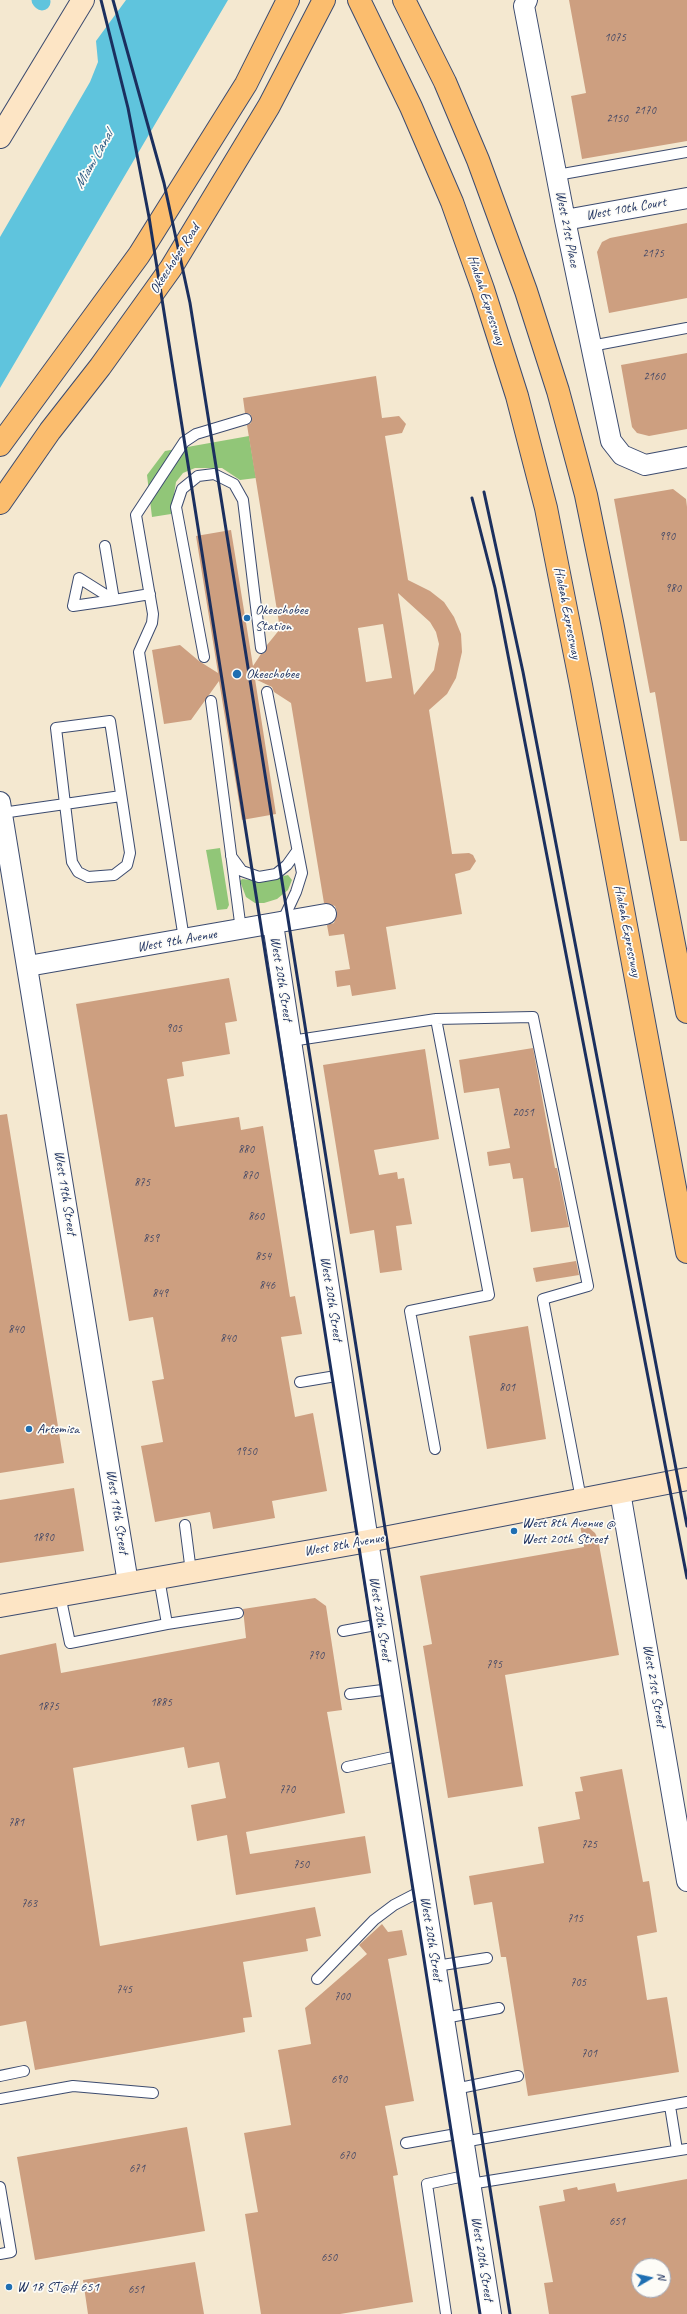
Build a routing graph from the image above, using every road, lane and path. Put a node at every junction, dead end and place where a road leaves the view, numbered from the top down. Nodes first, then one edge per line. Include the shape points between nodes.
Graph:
1 (83, 0) edge
2 (288, 0) edge
3 (324, 0) edge
4 (404, 0) edge
5 (527, 0) edge
6 (363, 7) edge
7 (0, 137) edge
8 (687, 152) edge
9 (556, 175) junction
10 (687, 198) edge
11 (565, 220) junction
12 (687, 328) edge
13 (591, 346) junction
14 (246, 419) dead end
15 (0, 445) edge
16 (687, 457) edge
17 (0, 503) edge
18 (105, 546) dead end
19 (150, 594) junction
20 (261, 648) dead end
21 (204, 657) dead end
22 (267, 692) dead end
23 (211, 701) dead end
24 (121, 796) junction
25 (65, 804) junction
26 (1, 808) edge
27 (297, 851) junction
28 (229, 854) junction
29 (326, 914) dead end
30 (277, 923) junction
31 (241, 930) junction
32 (184, 939) junction
33 (28, 966) junction
34 (687, 1012) edge
35 (436, 1019) junction
36 (291, 1041) junction
37 (687, 1252) edge
38 (342, 1375) junction
39 (300, 1382) dead end
40 (435, 1449) dead end
41 (687, 1479) edge
42 (620, 1492) junction
43 (581, 1499) junction
44 (185, 1525) dead end
45 (368, 1541) junction
46 (191, 1572) junction
47 (159, 1578) junction
48 (128, 1583) junction
49 (60, 1595) junction
50 (0, 1606) edge
51 (238, 1613) dead end
52 (167, 1624) junction
53 (381, 1624) junction
54 (343, 1631) dead end
55 (391, 1689) junction
56 (350, 1694) dead end
57 (402, 1755) junction
58 (347, 1767) dead end
59 (687, 1881) edge
60 (423, 1890) junction
61 (488, 1958) dead end
62 (436, 1966) junction
63 (317, 1979) dead end
64 (499, 2008) dead end
65 (444, 2018) junction
66 (24, 2071) dead end
67 (0, 2076) edge
68 (518, 2076) dead end
69 (455, 2089) junction
70 (153, 2093) dead end
71 (0, 2099) edge
72 (687, 2102) edge
73 (670, 2106) junction
74 (463, 2137) junction
75 (406, 2143) dead end
76 (682, 2149) edge
77 (469, 2180) junction
78 (0, 2187) edge
79 (0, 2254) edge
80 (488, 2313) edge
81 (446, 2314) edge

1 - 7 street
2 - 15 main road via 246,84 139,255
3 - 17 main road, Okeechobee Road via 269,106 170,268
4 - 34 main road via 445,82 478,160 526,291 558,391 586,495
5 - 9 street, West 21st Place via 524,6
6 - 37 main road, Hialeah Expressway via 411,106 452,202 517,396 546,508 583,693
8 - 9 lane
9 - 11 street, West 21st Place
10 - 11 street, West 10th Court
11 - 13 street, West 21st Place
12 - 13 lane
13 - 16 street, West 21st Place via 611,441 622,455 645,464
14 - 19 lane via 196,434 184,442 136,515
18 - 19 lane via 114,600
19 - 32 lane via 152,623 139,652
20 - 21 lane via 243,500 234,484 214,474 198,476 182,489 176,507
22 - 27 lane
23 - 28 lane
24 - 25 lane
24 - 25 lane via 130,853 127,866 114,875 88,877 78,872 72,862
24 - 25 lane via 110,721 56,728
25 - 26 lane
26 - 33 street, West 19th Street
27 - 28 lane via 287,865 276,874 259,877 242,871
27 - 30 lane via 302,873 296,892
28 - 31 lane
29 - 30 street, West 9th Avenue
30 - 31 street, West 9th Avenue
30 - 36 street, West 20th Street
31 - 32 street, West 9th Avenue
32 - 33 street, West 9th Avenue
33 - 48 street, West 19th Street
35 - 36 lane
35 - 40 lane via 489,1295 410,1311
35 - 43 lane via 534,1017 588,1286 543,1299
36 - 38 street, West 20th Street
38 - 39 lane
38 - 45 street, West 20th Street
41 - 42 street, West 8th Avenue
42 - 43 street, West 8th Avenue
42 - 59 street, West 21st Street
43 - 45 street, West 8th Avenue
44 - 46 lane
45 - 46 street, West 8th Avenue
45 - 53 street, West 20th Street
46 - 47 street, West 8th Avenue
47 - 48 street, West 8th Avenue
47 - 52 lane
48 - 49 street, West 8th Avenue
49 - 50 street, West 8th Avenue
49 - 52 lane via 70,1643
51 - 52 lane
53 - 54 lane
53 - 55 street, West 20th Street
55 - 56 lane
55 - 57 street, West 20th Street
57 - 58 lane
57 - 60 street, West 20th Street
60 - 62 street, West 20th Street
60 - 63 lane via 394,1905 374,1920
61 - 62 lane
62 - 65 street, West 20th Street
64 - 65 lane
65 - 69 street, West 20th Street
66 - 67 lane
68 - 69 lane
69 - 74 street, West 20th Street
70 - 71 lane via 73,2086
72 - 73 lane
73 - 74 lane
73 - 76 lane
74 - 75 lane
74 - 77 street, West 20th Street
76 - 77 lane
77 - 80 street, West 20th Street
77 - 81 lane via 427,2184
78 - 79 lane via 11,2252

